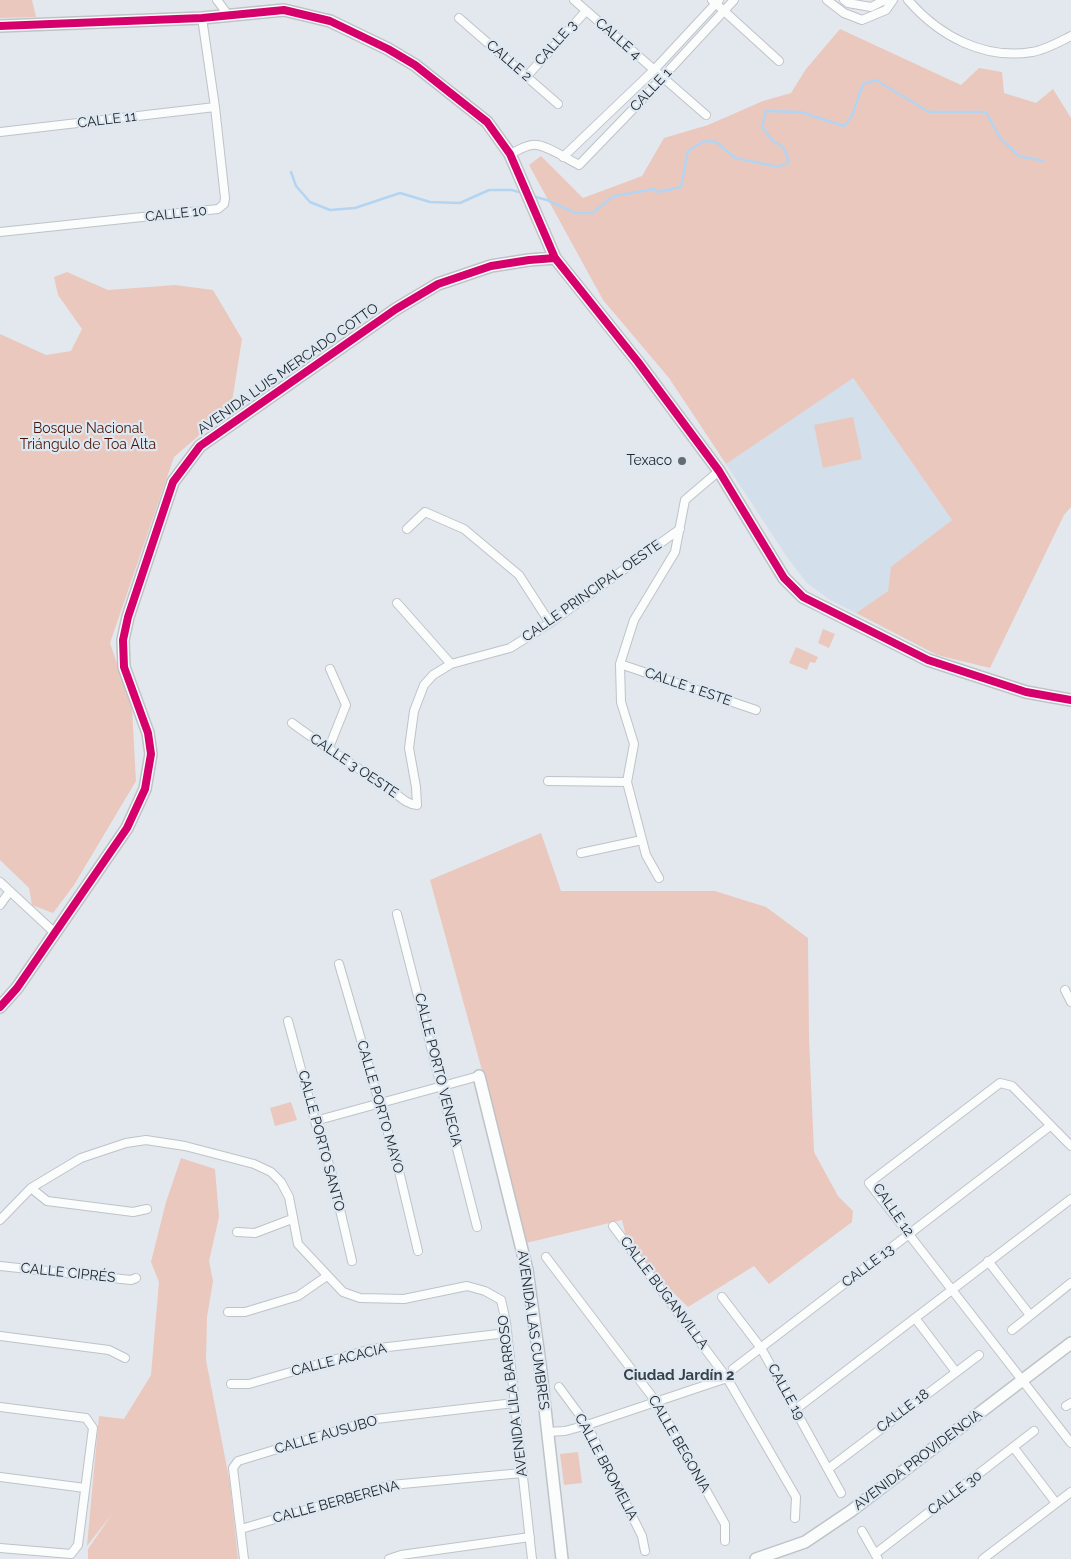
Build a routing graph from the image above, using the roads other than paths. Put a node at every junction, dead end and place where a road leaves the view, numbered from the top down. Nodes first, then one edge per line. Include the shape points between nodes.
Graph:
1 (218, 0) edge
2 (574, 0) edge
3 (734, 0) edge
4 (827, 0) edge
5 (844, 0) edge
6 (885, 0) edge
7 (893, 0) edge
8 (908, 0) edge
9 (716, 1) edge
10 (586, 11) junction
11 (725, 11) junction
12 (228, 15) junction
13 (202, 18) junction
14 (459, 18) dead end
15 (0, 26) edge
16 (1071, 36) edge
17 (779, 60) dead end
18 (654, 70) junction
19 (526, 76) junction
20 (662, 77) junction
21 (558, 104) dead end
22 (215, 107) junction
23 (706, 115) dead end
24 (0, 132) edge
25 (510, 154) junction
26 (563, 157) junction
27 (0, 232) edge
28 (556, 258) junction
29 (719, 471) junction
30 (407, 529) dead end
31 (680, 530) junction
32 (397, 603) dead end
33 (550, 624) junction
34 (451, 664) junction
35 (620, 664) junction
36 (330, 669) dead end
37 (1071, 700) edge
38 (756, 710) dead end
39 (292, 723) dead end
40 (328, 750) junction
41 (548, 781) dead end
42 (627, 782) junction
43 (417, 805) joint
44 (642, 840) junction
45 (581, 853) dead end
46 (659, 878) dead end
47 (0, 882) edge
48 (10, 891) junction
49 (0, 905) edge
50 (397, 914) dead end
51 (55, 932) junction
52 (339, 964) dead end
53 (1065, 990) dead end
54 (1071, 1002) edge
55 (0, 1007) edge
56 (288, 1020) dead end
57 (479, 1076) joint
58 (442, 1086) junction
59 (379, 1104) junction
60 (315, 1121) junction
61 (1050, 1126) junction
62 (1071, 1146) edge
63 (32, 1188) junction
64 (1071, 1199) edge
65 (147, 1209) dead end
66 (292, 1219) junction
67 (0, 1220) edge
68 (614, 1226) dead end
69 (477, 1227) dead end
70 (237, 1232) dead end
71 (909, 1234) junction
72 (418, 1250) dead end
73 (546, 1257) dead end
74 (352, 1261) dead end
75 (988, 1261) junction
76 (0, 1266) edge
77 (327, 1276) junction
78 (136, 1278) dead end
79 (1071, 1283) edge
80 (952, 1290) junction
81 (722, 1297) dead end
82 (228, 1312) dead end
83 (1030, 1315) junction
84 (915, 1318) junction
85 (1012, 1330) dead end
86 (507, 1334) junction
87 (0, 1336) edge
88 (1071, 1343) edge
89 (761, 1348) junction
90 (979, 1355) dead end
91 (125, 1358) dead end
92 (732, 1369) dead end
93 (956, 1372) junction
94 (727, 1378) junction
95 (1023, 1380) junction
96 (231, 1384) dead end
97 (559, 1387) dead end
98 (514, 1403) junction
99 (657, 1403) junction
100 (0, 1406) edge
101 (796, 1409) junction
102 (588, 1425) junction
103 (1034, 1431) dead end
104 (547, 1432) junction
105 (1071, 1443) edge
106 (1014, 1448) junction
107 (828, 1469) junction
108 (522, 1473) junction
109 (0, 1477) edge
110 (85, 1488) junction
111 (1071, 1492) edge
112 (841, 1493) dead end
113 (1056, 1503) junction
114 (795, 1518) dead end
115 (241, 1529) junction
116 (862, 1532) dead end
117 (530, 1537) junction
118 (725, 1541) dead end
119 (0, 1548) edge
120 (646, 1551) dead end
121 (877, 1556) edge
122 (244, 1559) edge
123 (389, 1559) edge
124 (532, 1559) edge
125 (562, 1559) edge
126 (756, 1559) edge
127 (983, 1559) edge

1 - 12 street
2 - 10 street, CALLE 4
3 - 11 street, CALLE 1
4 - 7 street via 844,13 862,20 886,10
5 - 6 street via 871,7
8 - 16 street via 938,28 963,44 985,50 1007,54 1034,52
9 - 11 street
9 - 18 street, CALLE 1
10 - 18 street, CALLE 4
10 - 19 street, CALLE 3
11 - 17 street
11 - 20 street, CALLE 1
12 - 13 street
12 - 25 street via 284,10 330,21 388,49 415,65 487,122
13 - 15 street
13 - 22 street, CALLE 10
14 - 19 street, CALLE 2
18 - 20 street, CALLE 4
18 - 26 street, CALLE 1
19 - 21 street, CALLE 2
20 - 23 street, CALLE 4
20 - 26 street, CALLE 1 via 579,165
22 - 24 street, CALLE 11
22 - 27 street, CALLE 10 via 225,198 218,209
25 - 26 street, CALLE 1 via 534,144
25 - 28 street
28 - 29 street
28 - 51 street, AVENIDA LUIS MERCADO COTTO via 492,266 438,284 396,309 200,446 173,482 123,640 124,668 148,732 151,754 145,789 127,828
29 - 31 street via 685,500
29 - 37 street via 784,578 803,597 928,660 1026,692
30 - 33 street via 425,512 464,529 519,575
31 - 33 street, CALLE PRINCIPAL OESTE
31 - 35 street via 675,552 634,620
32 - 34 street
33 - 34 street, CALLE PRINCIPAL OESTE via 510,648
34 - 43 street, CALLE PRINCIPAL OESTE via 424,685 414,711 409,748
35 - 38 street, CALLE 1 ESTE
35 - 42 street via 621,702 634,744
36 - 40 street via 346,705
39 - 40 street, CALLE 3 OESTE
40 - 43 street, CALLE 3 OESTE via 409,804
41 - 42 street
42 - 44 street
44 - 45 street
44 - 46 street
47 - 48 street
48 - 49 street
48 - 51 street
50 - 58 street, CALLE PORTO VENECIA
51 - 55 street, AVENIDA LUIS MERCADO COTTO
52 - 59 street, CALLE PORTO MAYO
53 - 54 street
56 - 60 street, CALLE PORTO SANTO
57 - 58 street
57 - 104 street, AVENIDA LAS CUMBRES via 527,1270
58 - 59 street
58 - 69 street, CALLE PORTO VENECIA
59 - 60 street
59 - 72 street, CALLE PORTO MAYO
60 - 74 street, CALLE PORTO SANTO via 331,1171
61 - 62 street, CALLE 12
61 - 71 street, CALLE 13
61 - 71 street, CALLE 12 via 1012,1086 1000,1083 877,1177 870,1183
63 - 65 street via 47,1201 133,1212
63 - 66 street, AVENIDA LILA BARROSO via 81,1158 146,1140 186,1146 254,1164 271,1172 289,1197
63 - 67 street, AVENIDA LILA BARROSO
64 - 75 street
66 - 70 street via 255,1233
66 - 77 street, AVENIDA LILA BARROSO via 298,1244
68 - 94 street, CALLE BUGANVILLA
71 - 80 street, CALLE 12
71 - 89 street, CALLE 13
73 - 99 street, CALLE BEGONIA
75 - 80 street
75 - 83 street
76 - 78 street, CALLE CIPRÉS
77 - 82 street via 298,1296 245,1312
77 - 86 street, AVENIDA LILA BARROSO via 343,1292 360,1298 404,1299 467,1286 485,1290 500,1300
79 - 83 street
80 - 84 street
80 - 95 street, CALLE 12
81 - 89 street, CALLE 19
83 - 85 street
84 - 93 street
84 - 101 street
86 - 96 street, CALLE ACACIA via 371,1349 248,1384
86 - 98 street, AVENIDA LILA BARROSO
87 - 91 street via 109,1350
88 - 95 street, AVENIDA PROVIDENCIA
89 - 92 street, CALLE 13
89 - 101 street, CALLE 19
90 - 93 street, CALLE 18
93 - 107 street, CALLE 18
94 - 99 street
94 - 114 street, CALLE BUGANVILLA via 796,1497
95 - 105 street, CALLE 12
95 - 126 street, AVENIDA PROVIDENCIA via 851,1511 804,1542
97 - 102 street, CALLE BROMELIA
98 - 108 street, AVENIDA LILA BARROSO
98 - 115 street, CALLE AUSUBO via 376,1419 238,1461 233,1468
99 - 102 street
99 - 118 street, CALLE BEGONIA via 725,1524
100 - 110 street via 86,1418 92,1428
101 - 107 street, CALLE 19
102 - 104 street
102 - 120 street, CALLE BROMELIA via 642,1536
103 - 106 street, CALLE 30
104 - 125 street, AVENIDA LAS CUMBRES
106 - 113 street
106 - 121 street, CALLE 30
107 - 112 street, CALLE 19
108 - 115 street, CALLE BERBERENA via 391,1484
108 - 117 street, AVENIDA LILA BARROSO
109 - 110 street
110 - 119 street via 78,1545 71,1554
111 - 113 street
113 - 127 street
115 - 122 street, CALLE AUSUBO
116 - 121 street
117 - 123 street
117 - 124 street, AVENIDA LILA BARROSO

